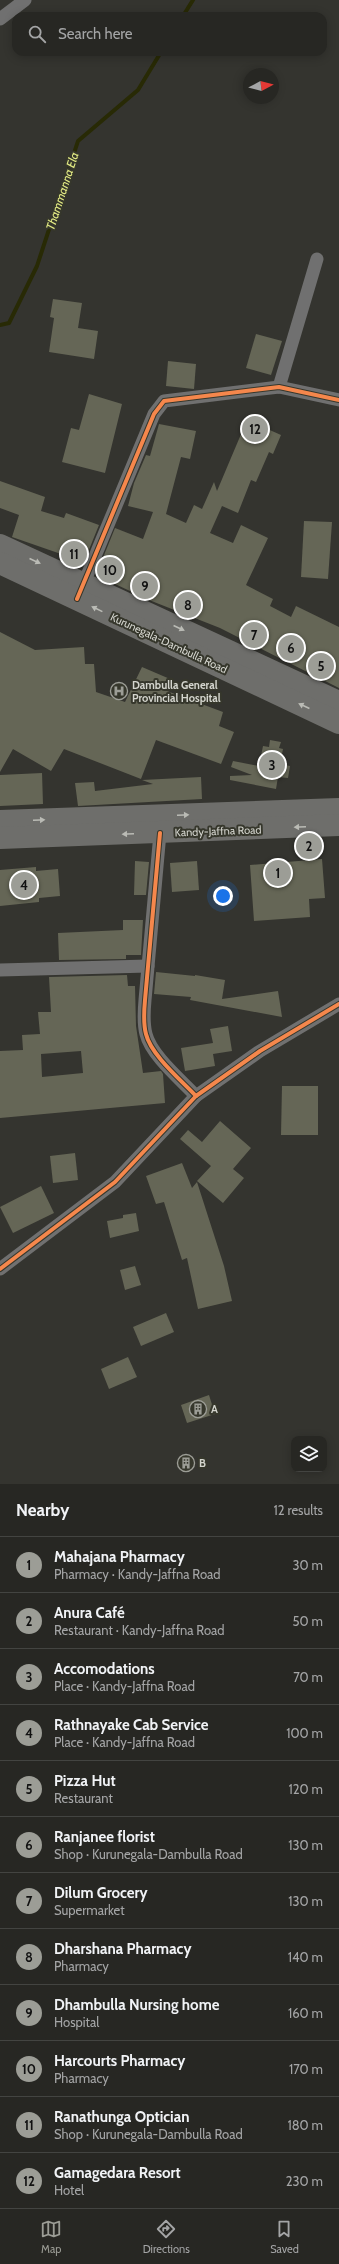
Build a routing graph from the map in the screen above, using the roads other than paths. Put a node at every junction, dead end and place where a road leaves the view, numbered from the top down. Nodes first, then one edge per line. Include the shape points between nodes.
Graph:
1 (25, 0) edge
2 (0, 19) edge
3 (317, 259) dead end
4 (279, 387) junction
5 (339, 400) edge
6 (0, 545) edge
7 (0, 563) edge
8 (81, 591) junction
9 (152, 625) junction
10 (339, 702) edge
11 (339, 723) edge
12 (339, 809) edge
13 (0, 821) edge
14 (339, 825) edge
15 (160, 833) junction
16 (0, 838) edge
17 (148, 966) junction
18 (0, 970) edge
19 (339, 1004) edge
20 (196, 1096) junction
21 (0, 1269) edge

1 - 2 street
3 - 4 street
4 - 5 street
4 - 8 street via 164,401 154,414
6 -> 8 highway, Kurunegala-Dambulla Road
7 - 8 highway, Kurunegala-Dambulla Road
8 - 9 highway, Kurunegala-Dambulla Road
9 -> 10 highway, Kurunegala-Dambulla Road
11 -> 9 highway, Kurunegala-Dambulla Road
13 -> 12 highway, Kandy-Jaffna Road
14 -> 15 highway, Kandy-Jaffna Road
15 -> 16 highway, Kandy-Jaffna Road
15 - 17 street
17 - 18 street
17 - 20 street via 144,1014 149,1043
19 - 20 street via 260,1051
20 - 21 street via 115,1182

